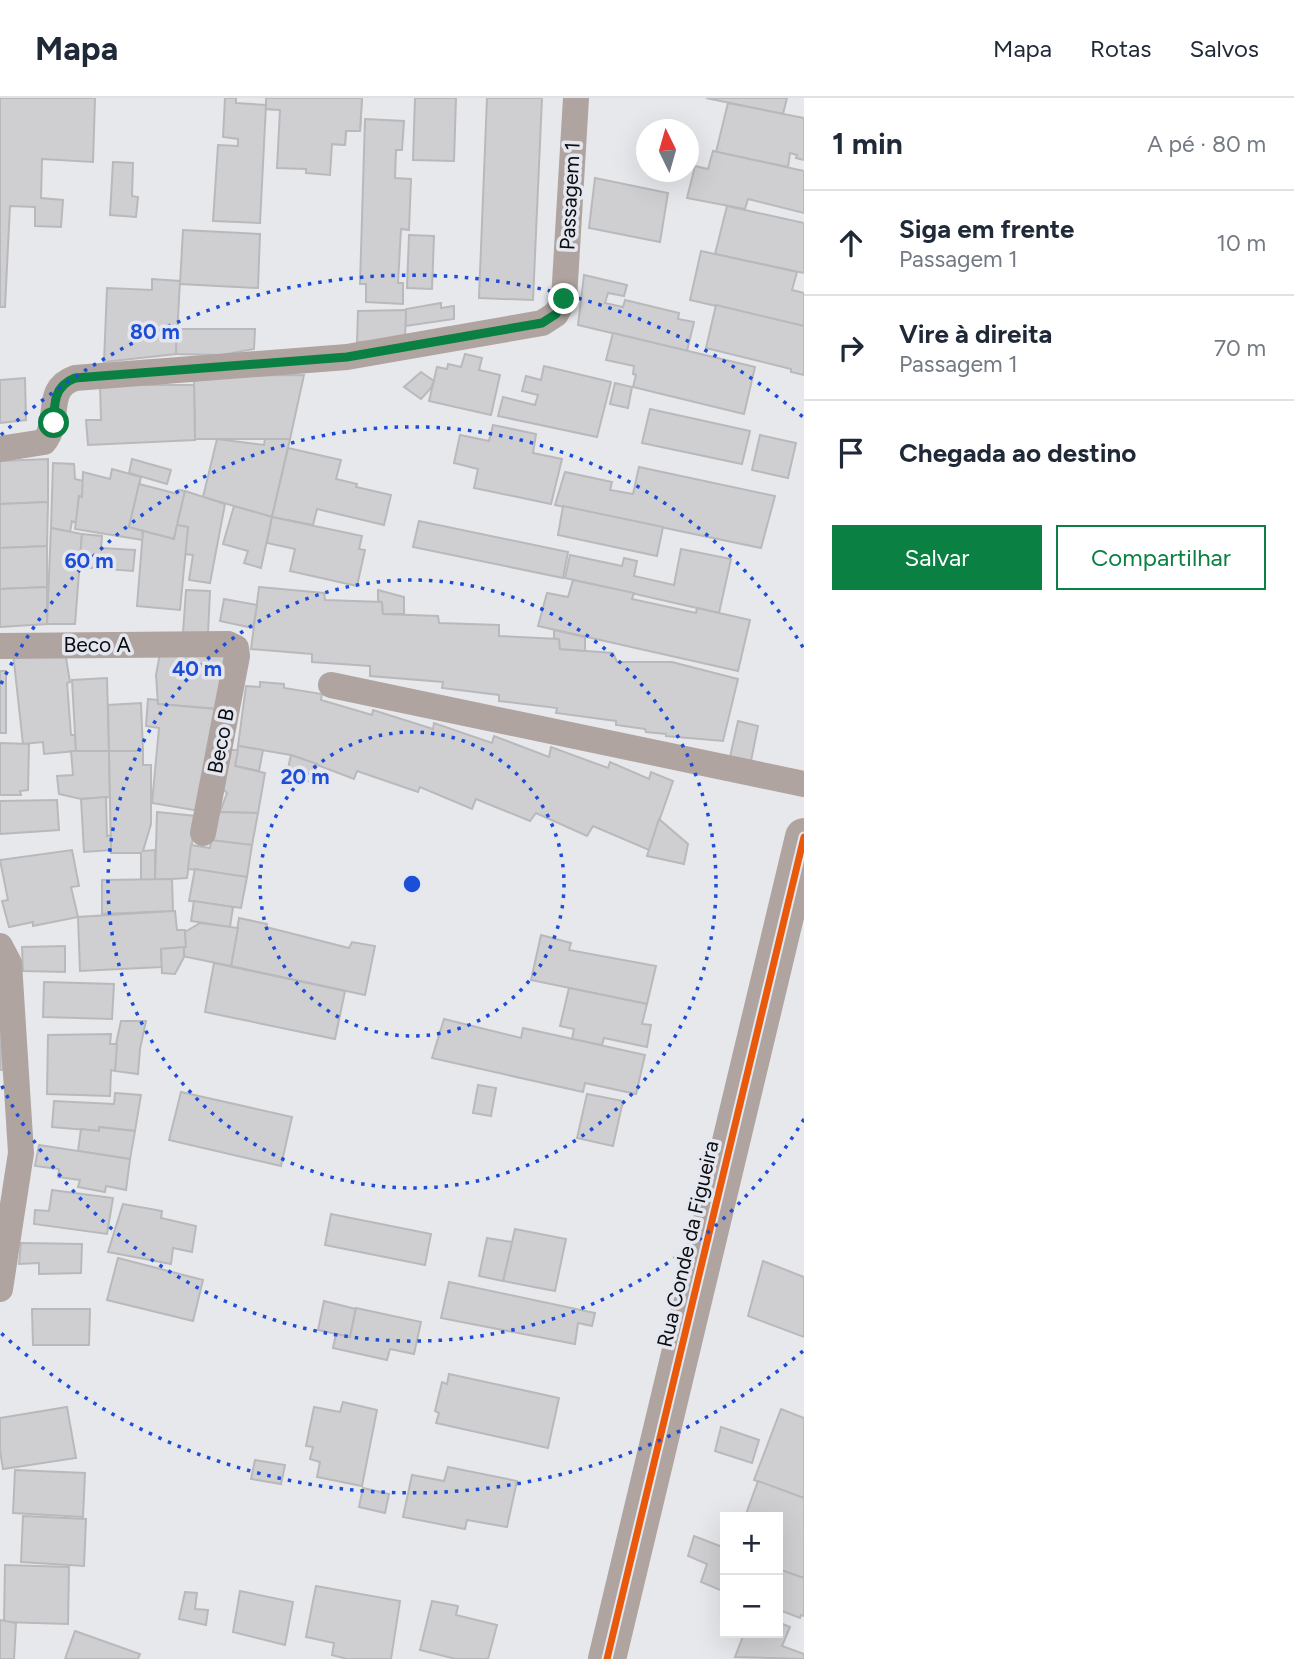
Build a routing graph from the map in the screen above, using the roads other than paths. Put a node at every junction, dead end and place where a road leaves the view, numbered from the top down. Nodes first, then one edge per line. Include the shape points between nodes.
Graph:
1 (576, 98) edge
2 (0, 449) edge
3 (0, 646) edge
4 (236, 648) joint
5 (331, 685) dead end
6 (804, 784) edge
7 (203, 834) dead end
8 (804, 837) edge
9 (0, 946) edge
10 (0, 1289) edge
11 (607, 1659) edge

1 - 2 lane, Passagem 1 via 564,299 556,314 542,323 347,357 75,378 58,390 54,423 44,442
3 - 4 lane, Beco A via 228,644
4 - 7 lane, Beco B
5 - 6 lane
8 - 11 street, Rua Conde da Figueira
9 - 10 lane via 9,963 21,1153

